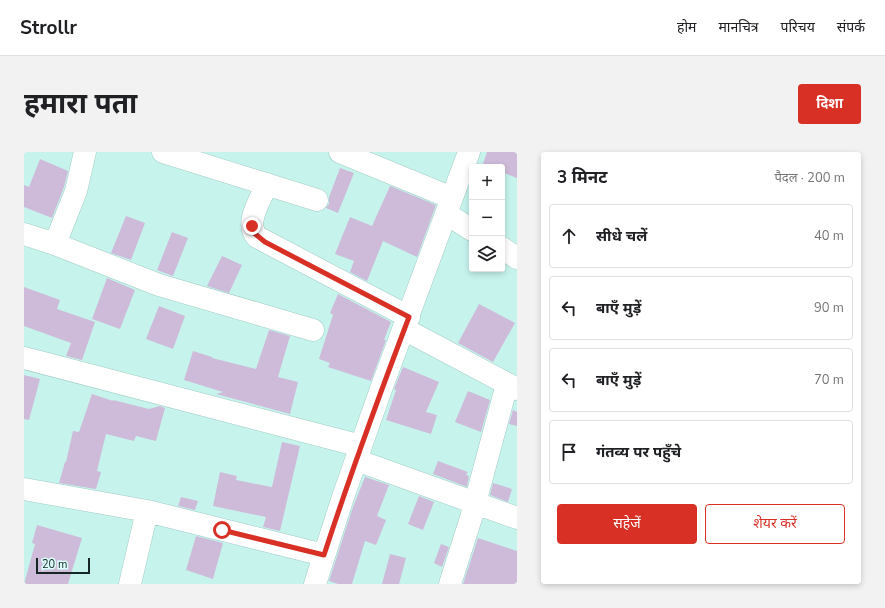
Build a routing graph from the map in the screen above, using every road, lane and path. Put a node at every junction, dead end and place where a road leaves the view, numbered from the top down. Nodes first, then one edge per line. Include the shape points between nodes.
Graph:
1 (85, 152) edge
2 (163, 152) edge
3 (340, 152) edge
4 (469, 152) edge
5 (267, 184) junction
6 (317, 200) dead end
7 (450, 206) junction
8 (469, 227) edge
9 (24, 234) edge
10 (55, 244) junction
11 (505, 250) edge
12 (517, 258) edge
13 (406, 323) junction
14 (313, 330) dead end
15 (24, 358) edge
16 (512, 386) edge
17 (358, 453) junction
18 (24, 489) edge
19 (476, 503) junction
20 (147, 511) junction
21 (517, 518) edge
22 (324, 555) junction
23 (319, 583) edge
24 (130, 584) edge
25 (450, 584) edge

1 - 10 street via 76,191
2 - 5 street
3 - 7 street
4 - 7 street
5 - 6 street
5 - 13 street via 254,214 252,226 257,237
7 - 8 street
7 - 13 street
9 - 10 street
10 - 14 street via 159,285
11 - 12 street
13 - 16 street
13 - 17 street
15 - 17 street
16 - 19 street
17 - 19 street
17 - 22 street
18 - 20 street
19 - 21 street
19 - 25 street
20 - 22 street
20 - 24 street
22 - 23 street

